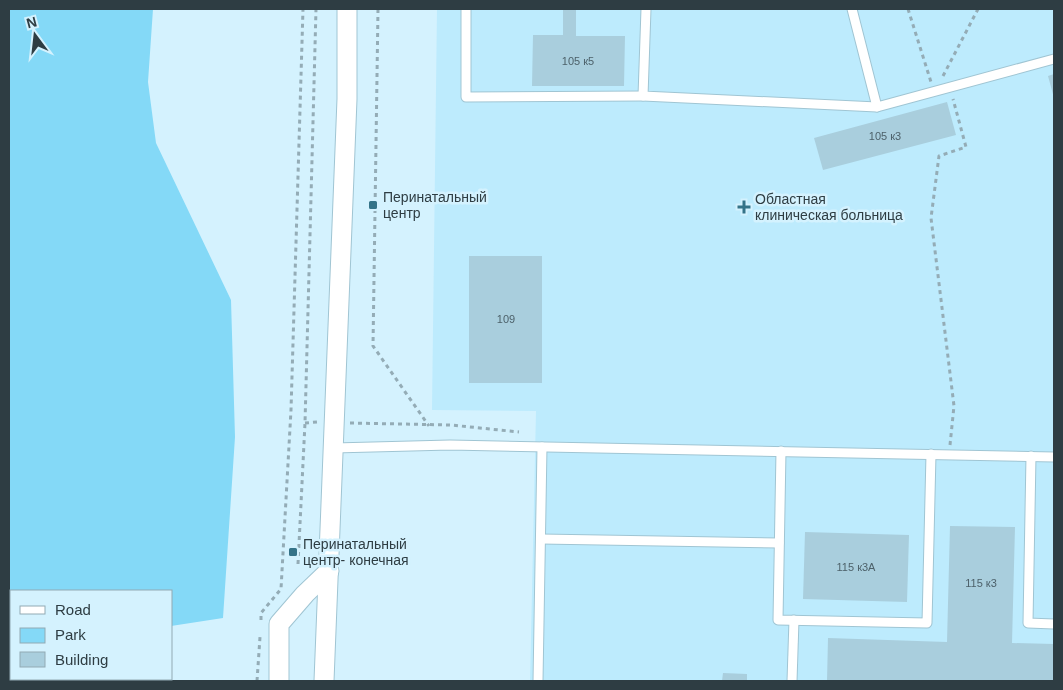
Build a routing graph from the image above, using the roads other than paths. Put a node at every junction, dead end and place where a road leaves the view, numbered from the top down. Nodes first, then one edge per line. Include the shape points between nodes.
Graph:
1 (347, 9) edge
2 (466, 9) edge
3 (646, 9) edge
4 (852, 9) edge
5 (1054, 59) edge
6 (643, 96) junction
7 (877, 107) junction
8 (542, 447) junction
9 (334, 448) junction
10 (781, 452) junction
11 (931, 454) junction
12 (1031, 456) junction
13 (1054, 457) edge
14 (541, 539) junction
15 (779, 543) junction
16 (329, 571) junction
17 (794, 620) junction
18 (1054, 624) edge
19 (279, 681) edge
20 (324, 681) edge
21 (538, 681) edge
22 (792, 681) edge

1 - 9 street via 347,99
2 - 6 lane via 466,98
3 - 6 lane
4 - 7 lane
5 - 7 lane
6 - 7 lane
8 - 9 lane
8 - 10 lane
8 - 14 lane
9 - 16 street
10 - 11 lane
10 - 15 lane
11 - 12 lane
11 - 17 lane via 927,623
12 - 13 lane
12 - 18 lane via 1028,623
14 - 15 lane
14 - 21 lane
15 - 17 lane via 778,620
16 - 19 street via 279,624
16 - 20 street
17 - 22 lane

